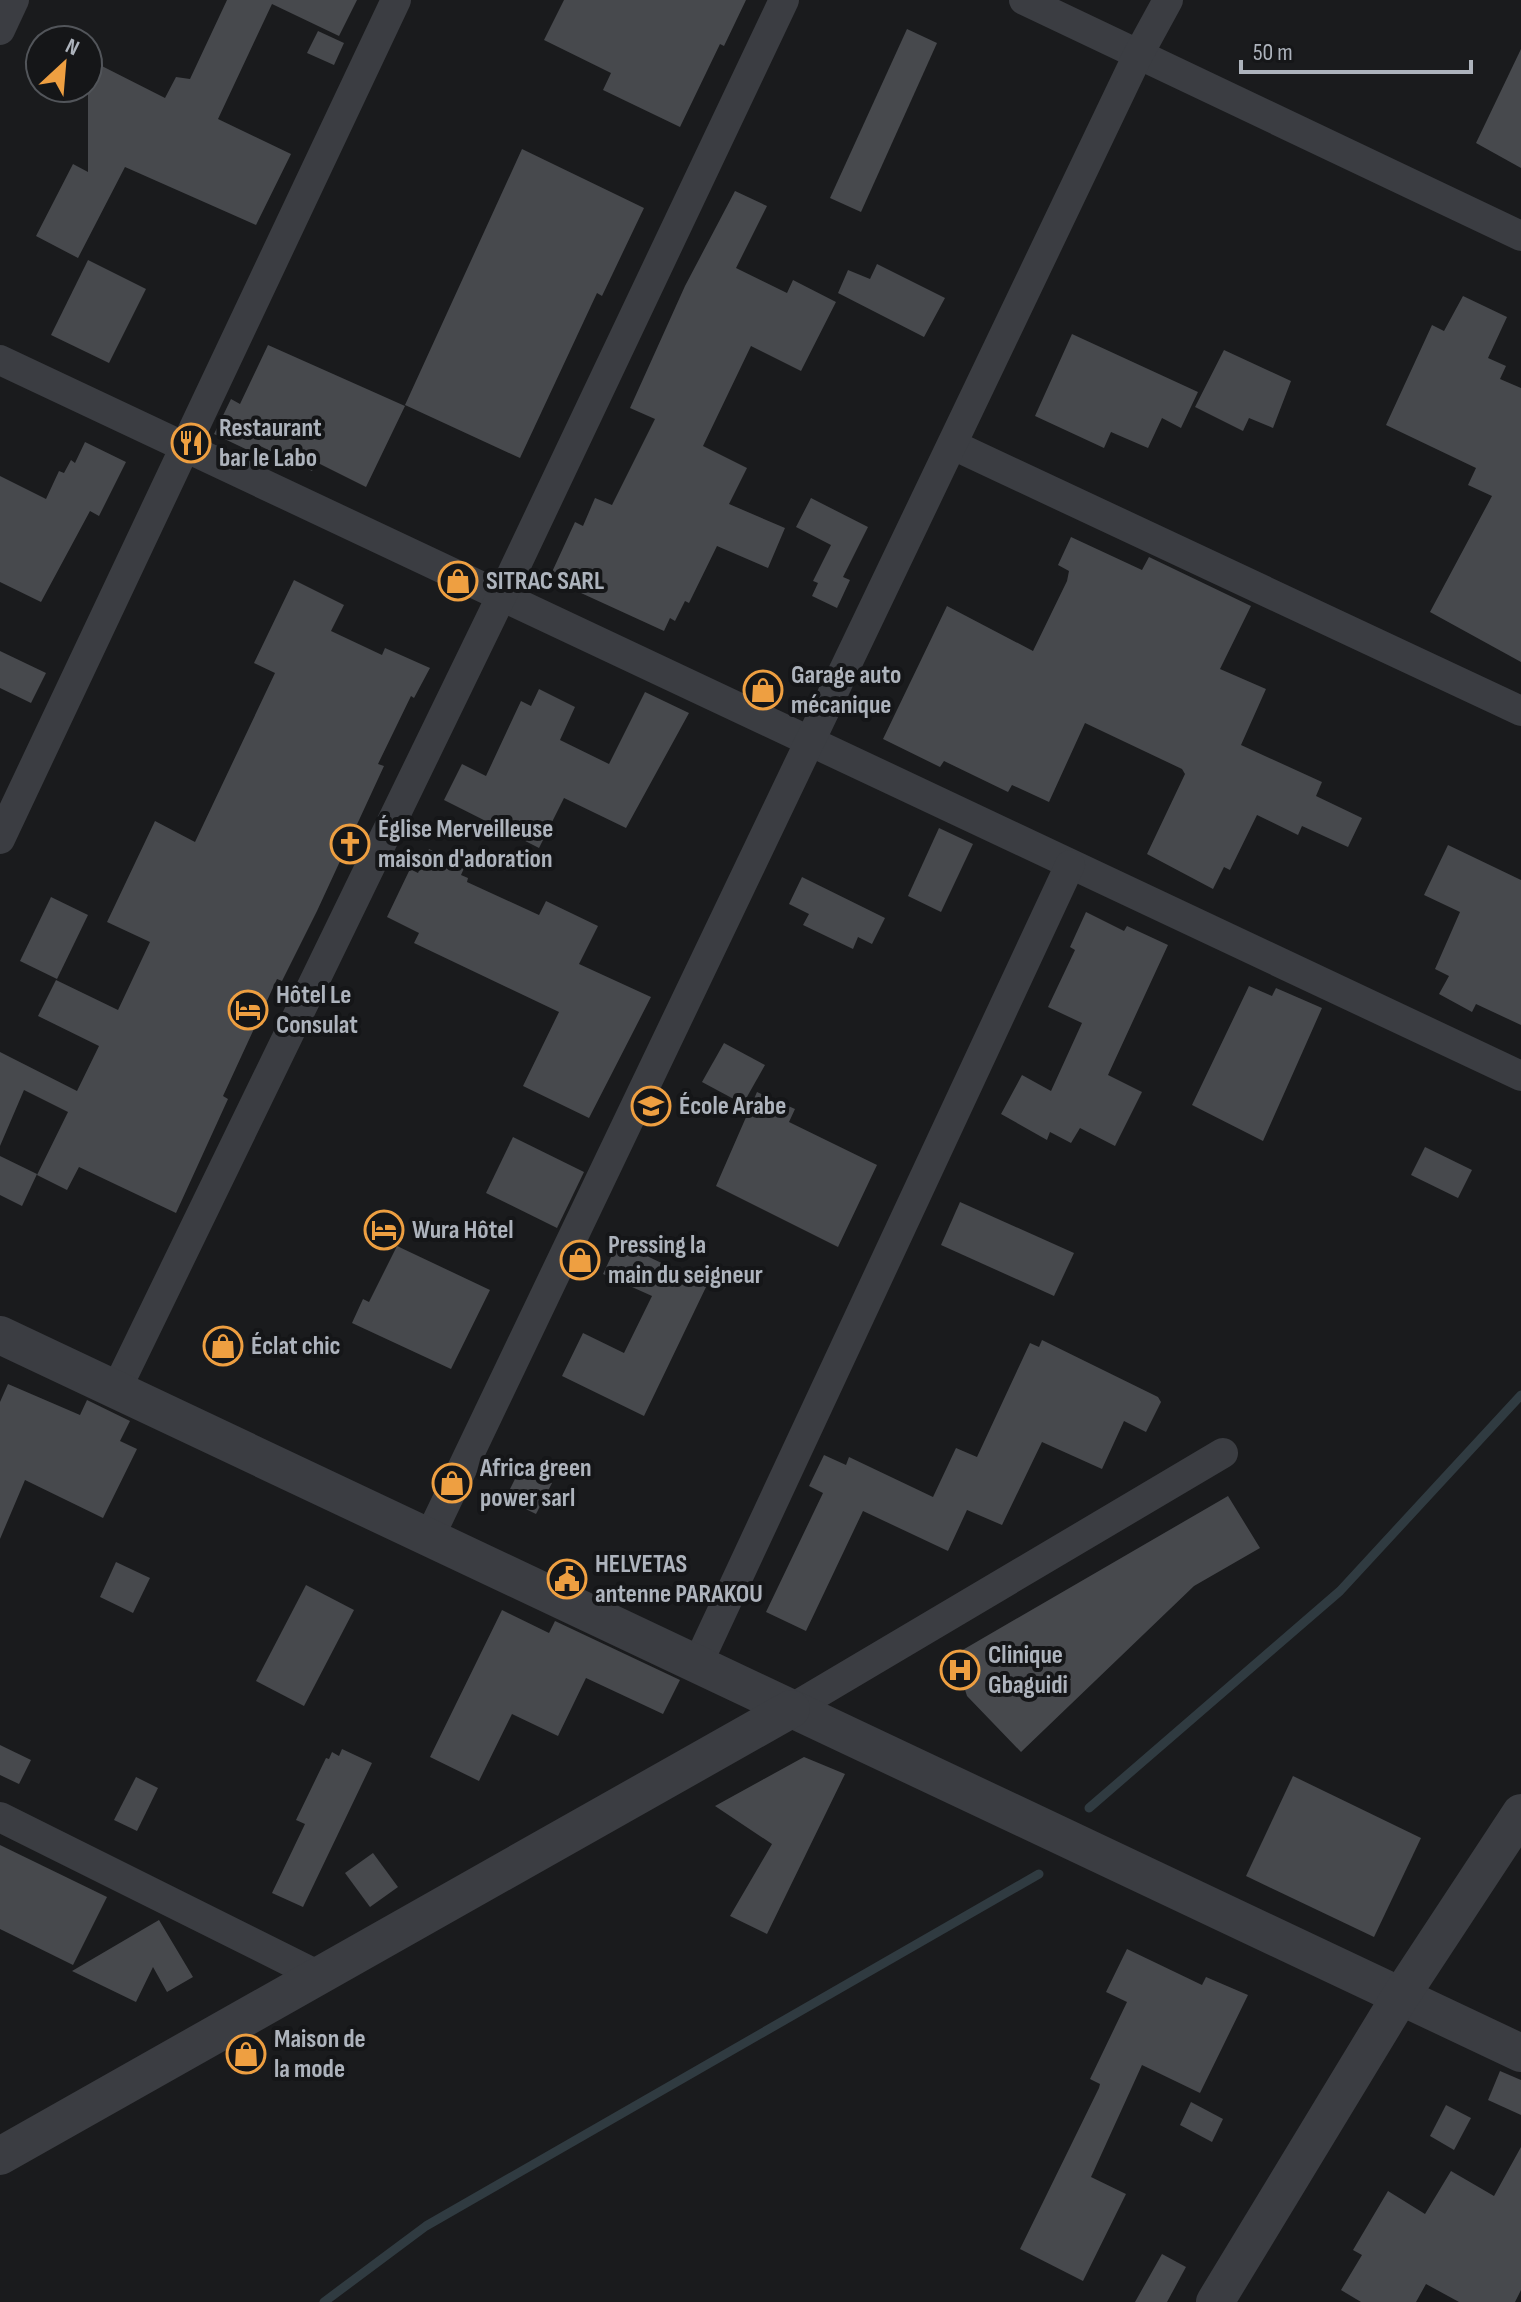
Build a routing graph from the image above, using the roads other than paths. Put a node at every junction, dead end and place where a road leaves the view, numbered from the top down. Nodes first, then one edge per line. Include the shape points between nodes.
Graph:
1 (14, 0) edge
2 (396, 0) edge
3 (784, 0) edge
4 (1024, 0) edge
5 (1168, 0) edge
6 (0, 30) edge
7 (1138, 55) junction
8 (1521, 236) edge
9 (0, 360) edge
10 (953, 445) junction
11 (186, 448) junction
12 (501, 597) junction
13 (1521, 711) edge
14 (810, 742) junction
15 (0, 839) edge
16 (1070, 865) junction
17 (1521, 1076) edge
18 (0, 1335) edge
19 (116, 1390) junction
20 (1223, 1453) dead end
21 (429, 1538) junction
22 (697, 1665) junction
23 (791, 1709) junction
24 (1521, 1813) edge
25 (0, 1817) edge
26 (319, 1976) junction
27 (1400, 1997) junction
28 (1521, 2053) edge
29 (0, 2156) edge
30 (1215, 2302) edge

1 - 6 street
2 - 11 street
3 - 12 street
4 - 7 street
5 - 7 street
7 - 8 street
7 - 10 street
9 - 11 street
10 - 13 street
10 - 14 street
11 - 12 street
11 - 15 street
12 - 14 street
12 - 19 street
14 - 16 street
14 - 21 street
16 - 17 street
16 - 22 street
18 - 19 street
19 - 21 street
20 - 23 street
21 - 22 street
22 - 23 street
23 - 26 street
23 - 27 street
24 - 27 street
25 - 26 street
26 - 29 street
27 - 28 street
27 - 30 street

